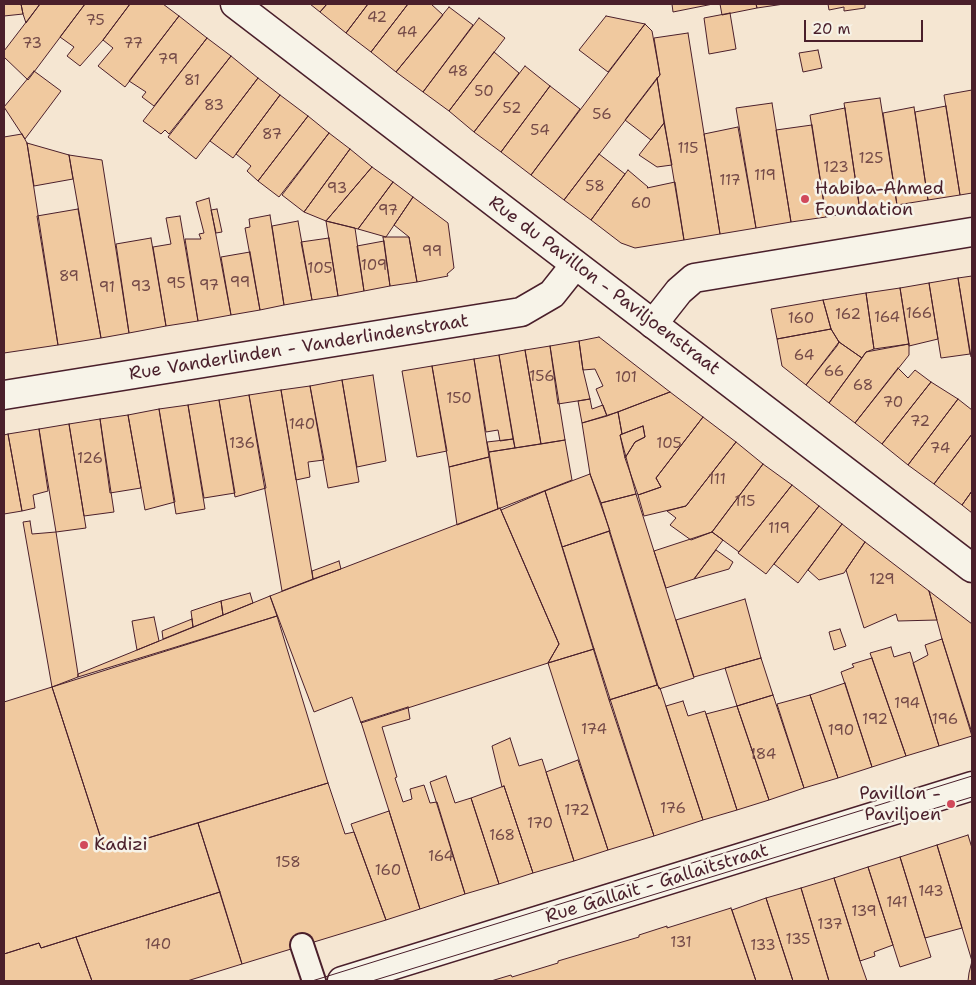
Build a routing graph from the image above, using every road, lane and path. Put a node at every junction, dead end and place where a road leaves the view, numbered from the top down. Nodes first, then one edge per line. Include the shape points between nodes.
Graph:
1 (236, 4) edge
2 (972, 232) edge
3 (575, 264) junction
4 (653, 324) junction
5 (4, 395) edge
6 (972, 568) edge
7 (972, 786) edge
8 (302, 945) dead end
9 (314, 981) edge
10 (342, 981) edge

1 - 3 street, Rue du Pavillon - Paviljoenstraat
2 - 4 street via 694,278 679,291
3 - 4 street, Rue du Pavillon - Paviljoenstraat
3 - 5 street, Rue Vanderlinden - Vanderlindenstraat via 552,294 521,312
4 - 6 street, Rue du Pavillon - Paviljoenstraat
7 - 10 street, Rue Gallait - Gallaitstraat
8 - 9 lane

